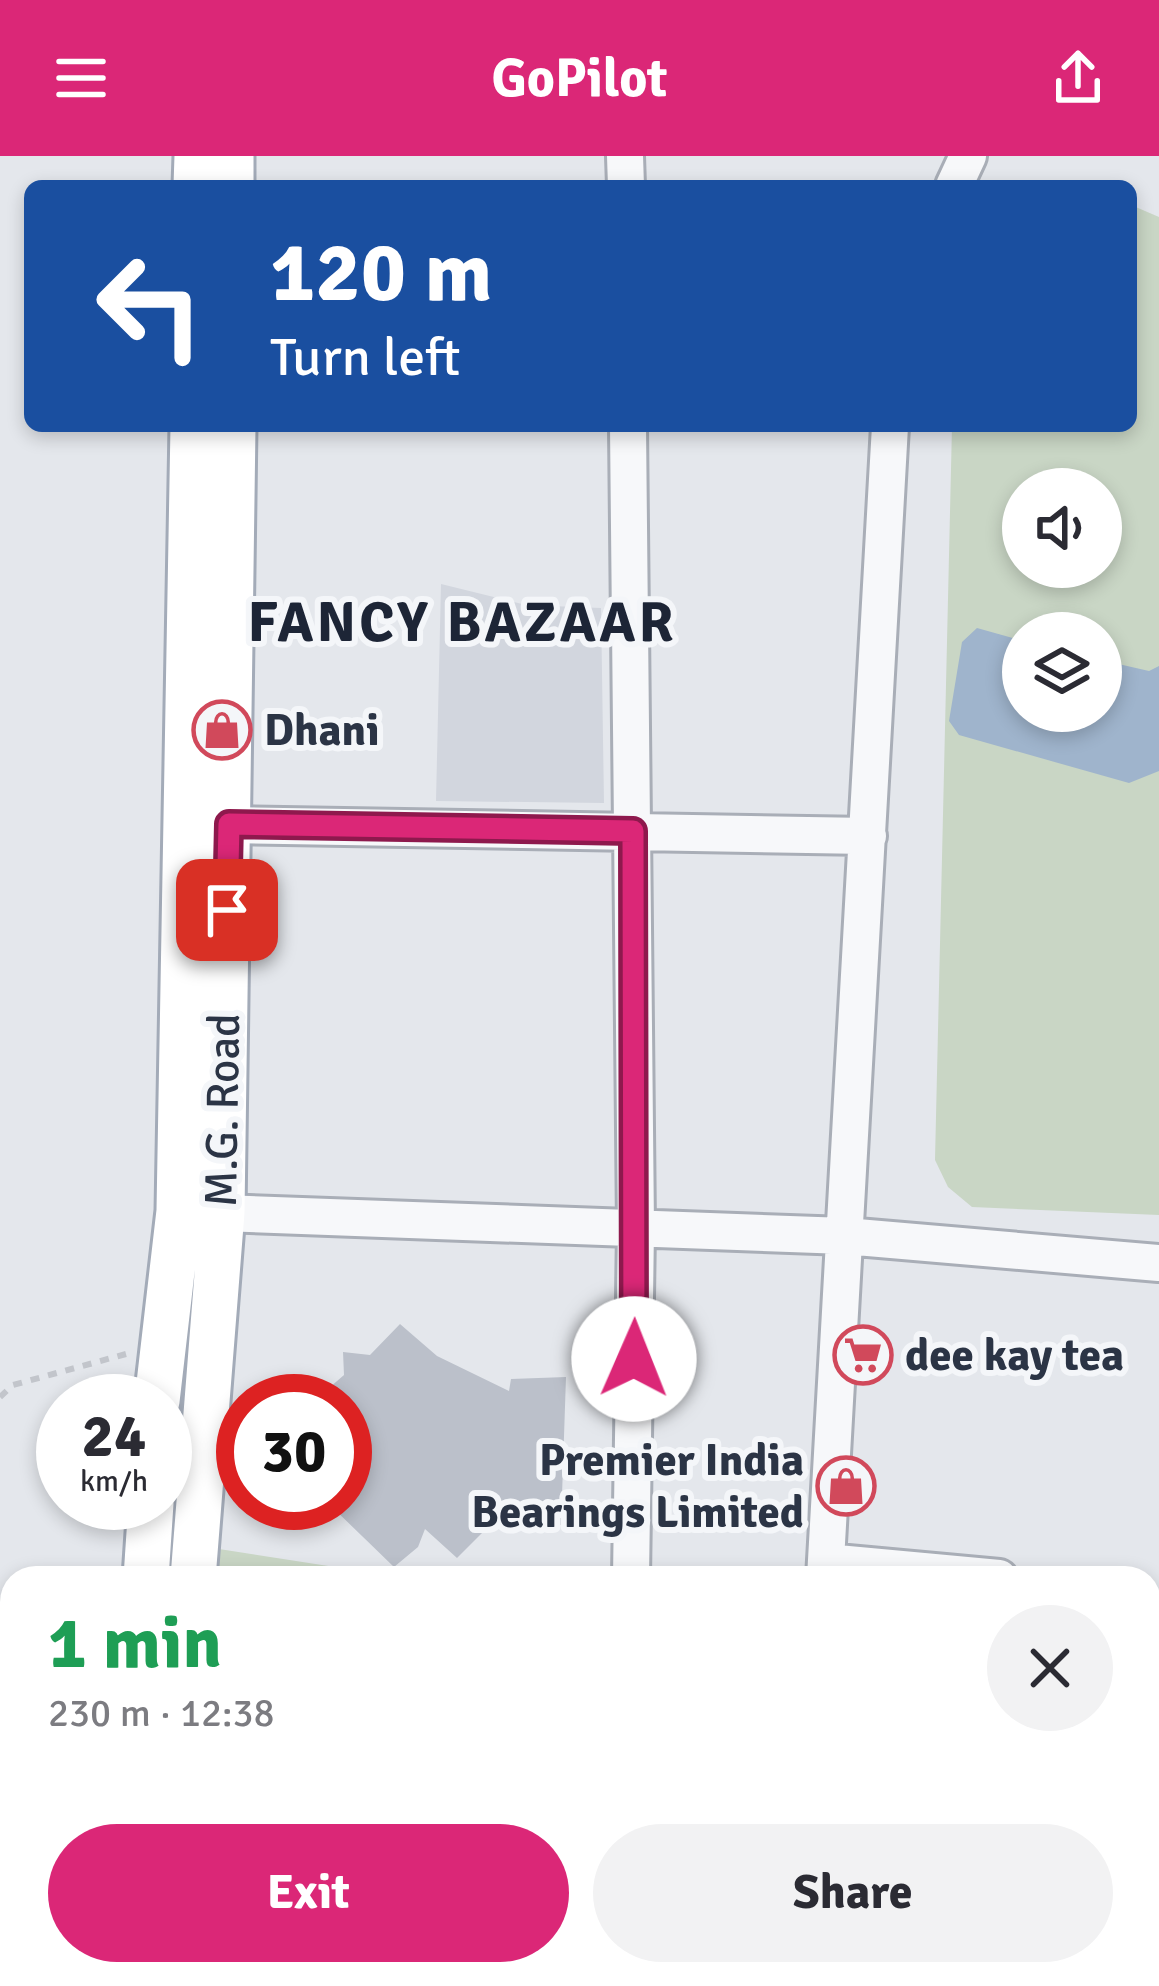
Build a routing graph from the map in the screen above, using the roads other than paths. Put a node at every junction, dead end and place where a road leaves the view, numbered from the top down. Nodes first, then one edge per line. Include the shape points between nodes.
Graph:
1 (193, 432) edge
2 (232, 432) edge
3 (628, 432) edge
4 (890, 432) edge
5 (229, 824) junction
6 (633, 831) junction
7 (868, 836) junction
8 (201, 1212) junction
9 (636, 1228) junction
10 (845, 1236) junction
11 (1159, 1263) edge
12 (160, 1374) edge
13 (149, 1530) edge
14 (147, 1566) edge
15 (193, 1566) edge
16 (631, 1566) edge
17 (825, 1566) edge

1 - 8 main road
2 - 5 main road, M.G. Road
3 - 6 street
4 - 7 street
5 - 6 street
5 - 8 main road, M.G. Road
6 - 7 street
6 - 9 street
7 - 10 street
8 - 9 street
8 - 12 main road
8 - 15 main road, M.G. Road
9 - 10 street
9 - 16 street
10 - 11 street
10 - 17 street
13 - 14 main road

